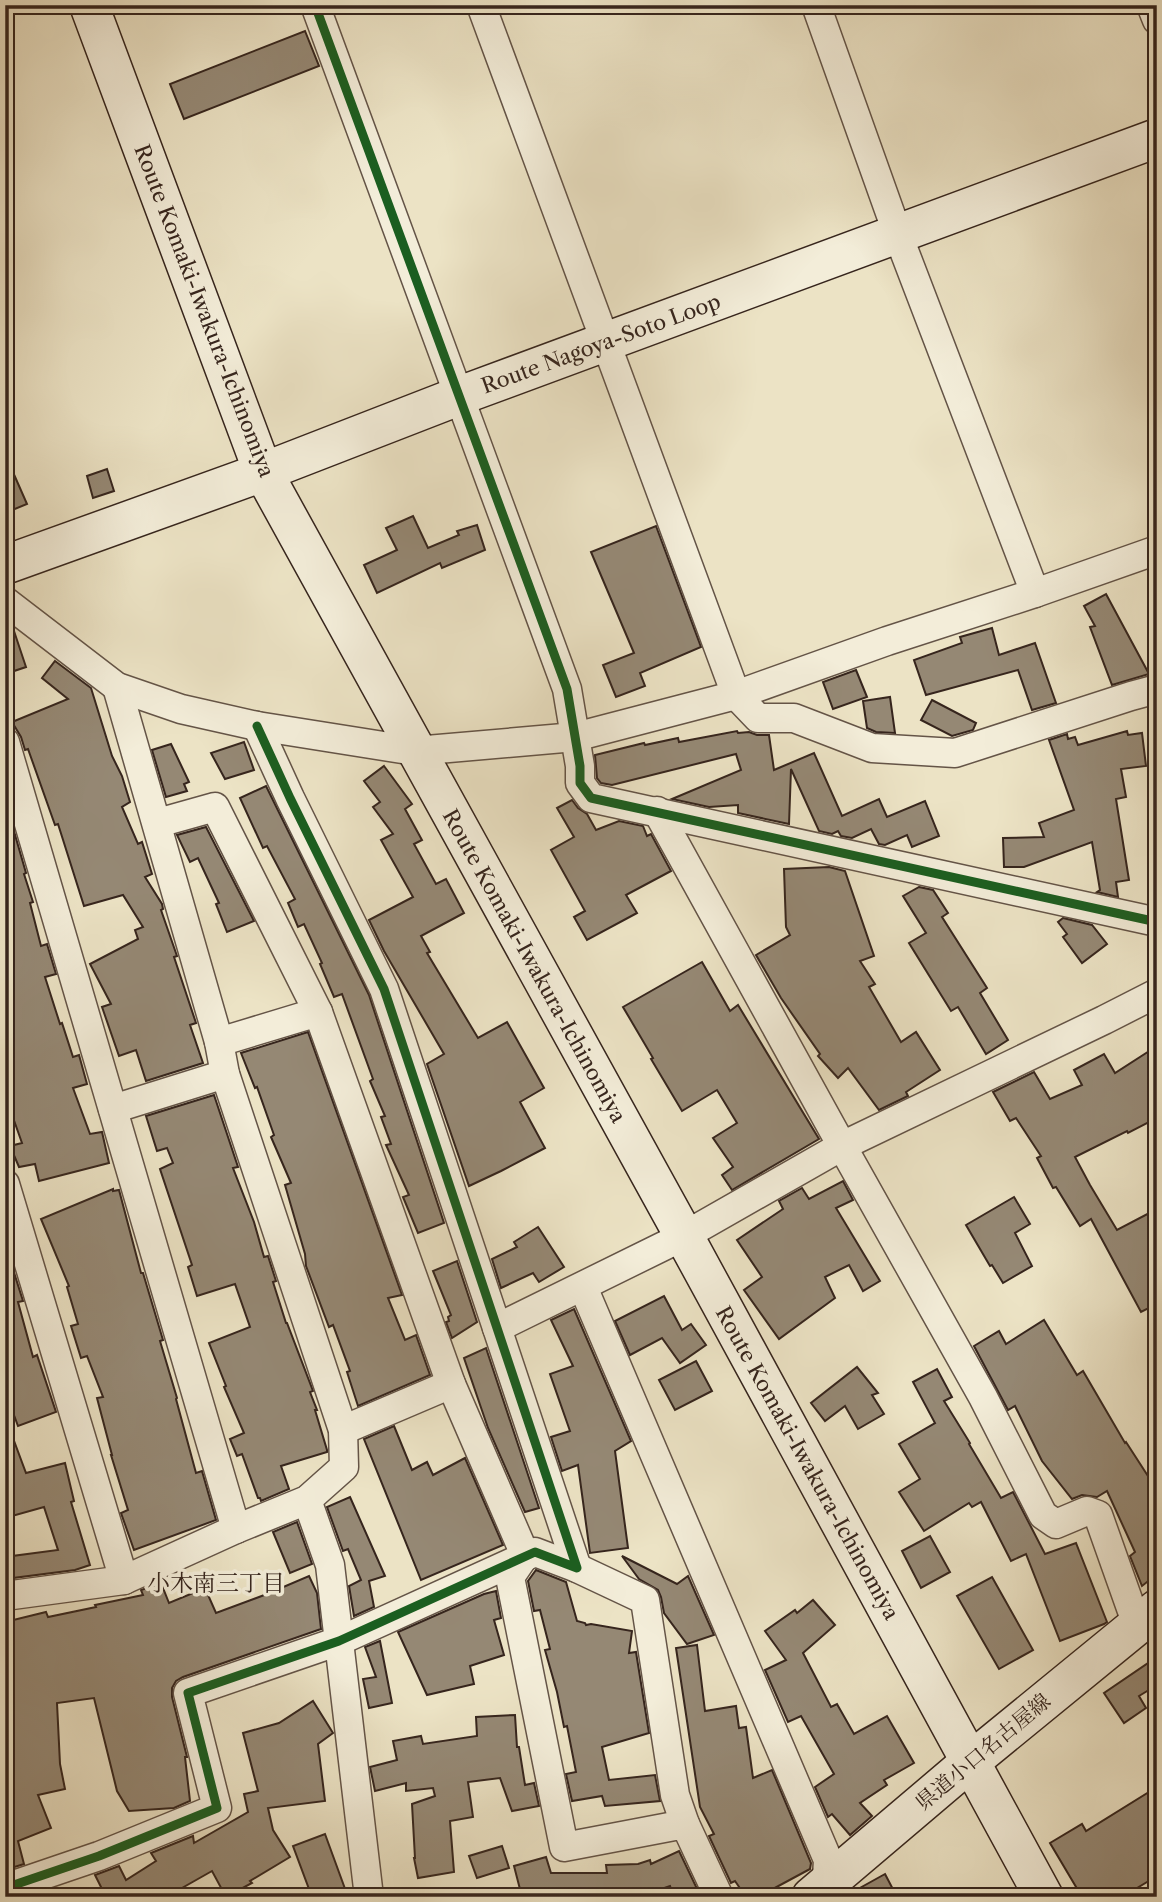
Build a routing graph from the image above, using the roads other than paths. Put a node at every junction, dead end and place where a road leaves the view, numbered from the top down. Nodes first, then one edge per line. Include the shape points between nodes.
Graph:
1 (89, 5) edge
2 (315, 5) edge
3 (481, 5) edge
4 (816, 5) edge
5 (1151, 5) edge
6 (1157, 20) edge
7 (1157, 138) edge
8 (898, 234) junction
9 (606, 343) junction
10 (459, 396) junction
11 (263, 472) junction
12 (1157, 550) edge
13 (5, 565) edge
14 (1035, 593) junction
15 (5, 601) edge
16 (117, 687) junction
17 (1157, 689) edge
18 (736, 695) junction
19 (257, 726) junction
20 (575, 737) junction
21 (5, 741) edge
22 (415, 751) junction
23 (657, 811) junction
24 (158, 823) junction
25 (1157, 922) edge
26 (1157, 993) edge
27 (318, 1012) junction
28 (219, 1042) junction
29 (226, 1074) junction
30 (113, 1109) junction
31 (842, 1146) junction
32 (5, 1184) edge
33 (684, 1236) junction
34 (583, 1287) junction
35 (497, 1328) junction
36 (452, 1384) junction
37 (343, 1430) junction
38 (307, 1500) junction
39 (236, 1530) junction
40 (525, 1555) junction
41 (578, 1568) junction
42 (124, 1580) junction
43 (5, 1596) edge
44 (1147, 1617) edge
45 (339, 1641) junction
46 (970, 1762) junction
47 (685, 1824) junction
48 (5, 1888) edge
49 (821, 1893) edge
50 (369, 1897) edge
51 (719, 1897) edge
52 (1044, 1897) edge

1 - 11 main road, Route Komaki-Iwakura-Ichinomiya
2 - 10 street
3 - 9 street
4 - 8 street
5 - 6 street
7 - 8 main road, Route Nagoya-Soto Loop
8 - 9 main road, Route Nagoya-Soto Loop
8 - 14 street
9 - 10 main road, Route Nagoya-Soto Loop
9 - 18 street
10 - 11 main road, Route Nagoya-Soto Loop
10 - 20 street via 567,689
11 - 13 main road, Route Nagoya-Soto Loop
11 - 22 main road, Route Komaki-Iwakura-Ichinomiya
12 - 14 street
14 - 18 street
15 - 16 street
16 - 19 street via 181,709
16 - 24 street
17 - 18 street via 955,753 872,748 794,718 758,718
18 - 20 street
19 - 22 street
19 - 35 street via 384,989
20 - 22 street
20 - 23 street via 580,783 591,798
21 - 30 street
22 - 33 main road, Route Komaki-Iwakura-Ichinomiya
23 - 25 street
23 - 31 street
24 - 27 street via 215,807
24 - 28 street
26 - 31 street
27 - 28 street
27 - 36 street
28 - 29 street
29 - 30 street
29 - 37 street
30 - 39 street
31 - 33 street
31 - 44 street via 1043,1515 1056,1524 1087,1511 1098,1515
32 - 42 street
33 - 34 street
33 - 46 main road, Route Komaki-Iwakura-Ichinomiya
34 - 35 street
34 - 49 street via 828,1860
35 - 41 street
36 - 37 street
36 - 40 street
37 - 38 street via 344,1467
38 - 39 street
38 - 45 street via 330,1565
39 - 42 street
40 - 41 street via 535,1552
40 - 45 street
40 - 47 street via 510,1577 564,1847
41 - 47 street via 645,1600 675,1795
42 - 43 street
44 - 46 main road, 県道小口名古屋線
45 - 48 street via 188,1693 217,1808
45 - 50 street
46 - 49 main road, 県道小口名古屋線
46 - 52 main road, Route Komaki-Iwakura-Ichinomiya
47 - 51 street

